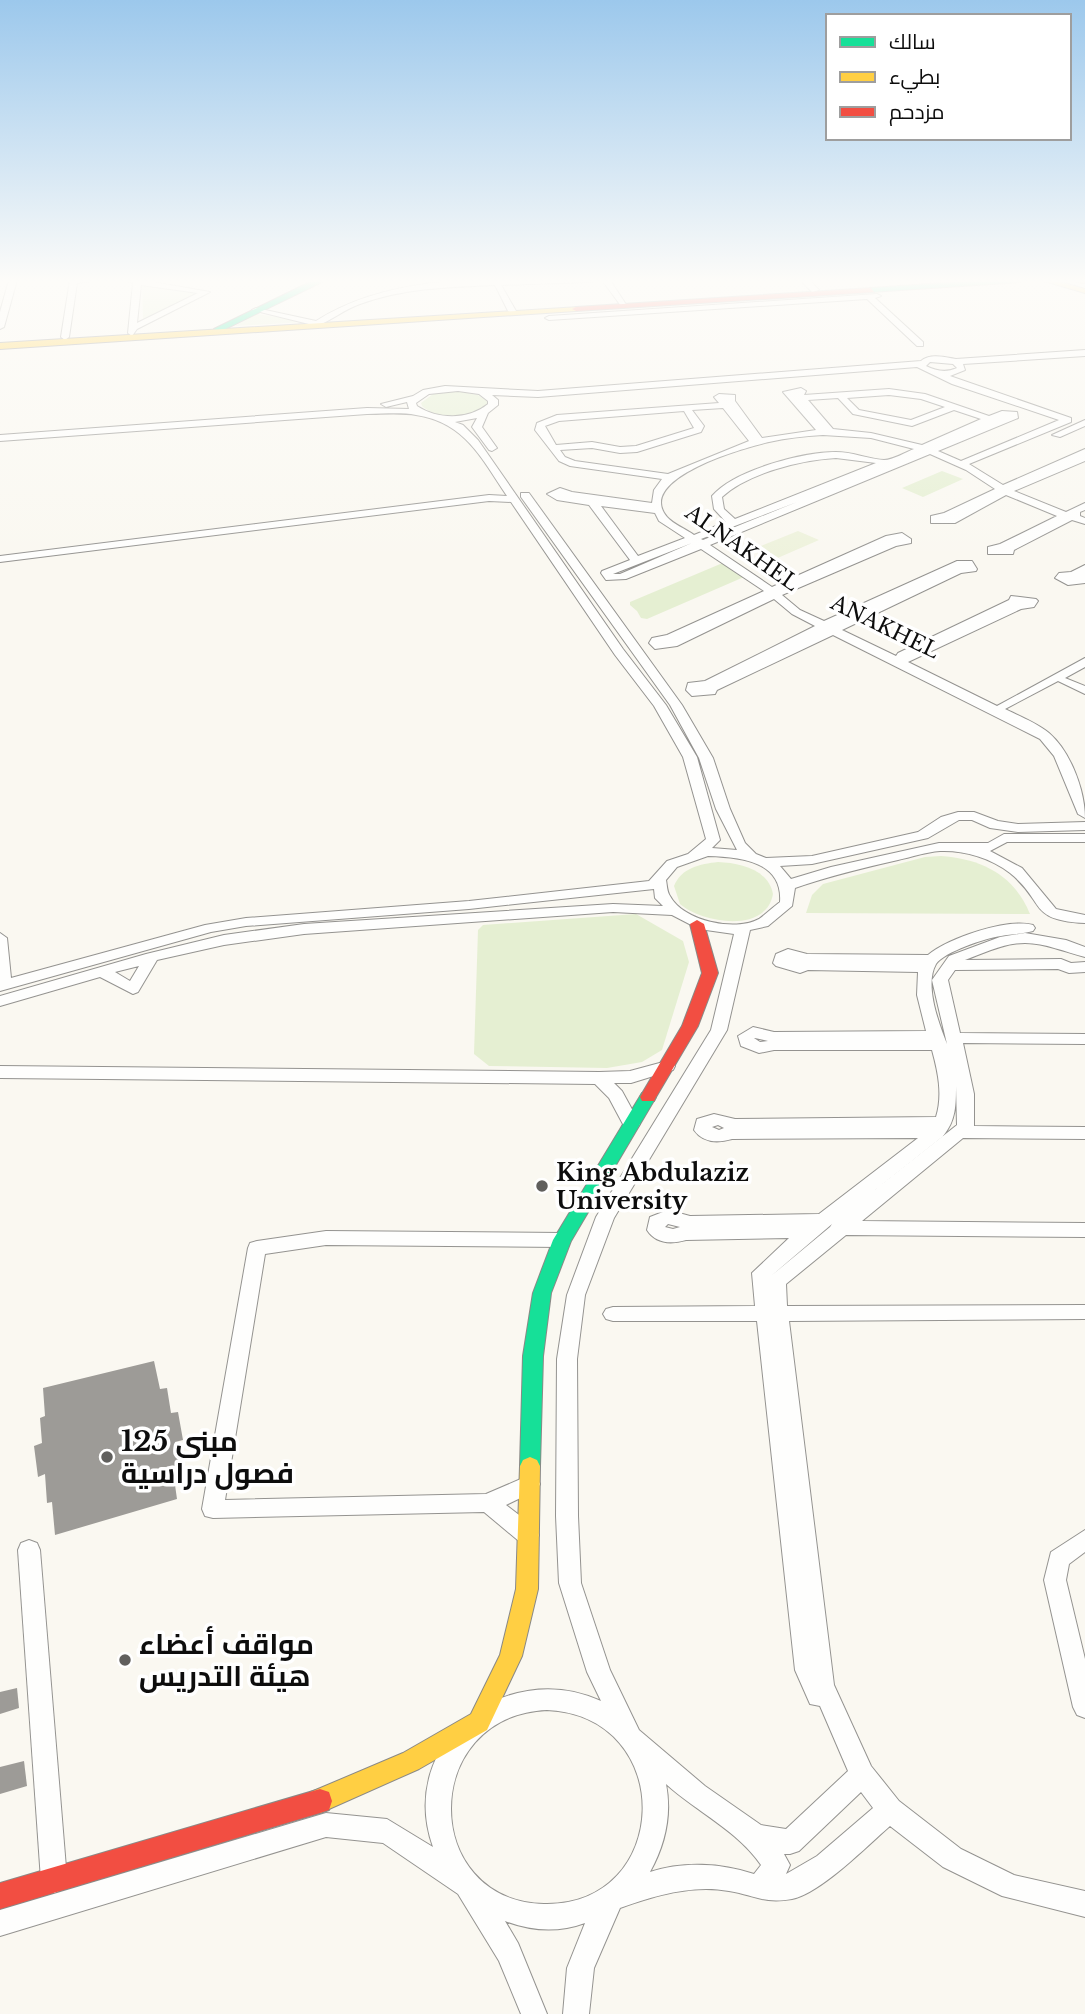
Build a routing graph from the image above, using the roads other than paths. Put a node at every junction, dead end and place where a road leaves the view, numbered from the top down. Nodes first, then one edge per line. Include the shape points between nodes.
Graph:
1 (779, 374) edge
2 (862, 374) edge
3 (939, 374) edge
4 (959, 374) edge
5 (482, 392) junction
6 (841, 396) junction
7 (414, 398) junction
8 (802, 398) junction
9 (953, 407) junction
10 (686, 408) junction
11 (488, 409) junction
12 (418, 412) junction
13 (439, 418) junction
14 (992, 420) junction
15 (1085, 422) edge
16 (826, 432) junction
17 (0, 436) edge
18 (758, 442) junction
19 (554, 447) junction
20 (923, 451) junction
21 (1085, 455) edge
22 (886, 463) junction
23 (961, 464) junction
24 (974, 471) junction
25 (669, 477) junction
26 (504, 485) junction
27 (1001, 491) junction
28 (514, 499) junction
29 (597, 502) junction
30 (657, 508) junction
31 (1085, 508) edge
32 (1066, 517) junction
33 (735, 523) junction
34 (1085, 523) edge
35 (701, 540) junction
36 (0, 557) edge
37 (640, 561) junction
38 (779, 590) junction
39 (833, 627) junction
40 (904, 657) junction
41 (1085, 662) edge
42 (1085, 669) edge
43 (1064, 681) junction
44 (1085, 690) edge
45 (1007, 708) junction
46 (1085, 788) edge
47 (1085, 814) edge
48 (995, 825) junction
49 (939, 826) junction
50 (1085, 827) edge
51 (1085, 838) edge
52 (1000, 841) junction
53 (968, 849) junction
54 (694, 855) junction
55 (750, 856) junction
56 (765, 862) junction
57 (660, 879) junction
58 (788, 885) junction
59 (593, 888) junction
60 (601, 911) junction
61 (672, 911) junction
62 (1085, 917) edge
63 (697, 924) junction
64 (743, 928) junction
65 (0, 938) edge
66 (1085, 940) edge
67 (1085, 952) edge
68 (151, 957) junction
69 (1085, 959) edge
70 (940, 962) junction
71 (1085, 967) edge
72 (101, 971) junction
73 (2, 986) edge
74 (0, 1001) edge
75 (1085, 1039) edge
76 (946, 1041) junction
77 (1085, 1046) edge
78 (667, 1066) junction
79 (0, 1072) edge
80 (599, 1078) junction
81 (1085, 1124) edge
82 (631, 1125) junction
83 (950, 1127) junction
84 (1085, 1133) edge
85 (1085, 1221) edge
86 (830, 1225) junction
87 (1085, 1230) edge
88 (562, 1240) junction
89 (1085, 1312) edge
90 (771, 1313) junction
91 (613, 1314) dead end
92 (530, 1484) junction
93 (488, 1503) junction
94 (528, 1535) junction
95 (1085, 1539) edge
96 (29, 1550) dead end
97 (1085, 1707) edge
98 (479, 1722) junction
99 (631, 1738) junction
100 (858, 1777) junction
101 (890, 1811) junction
102 (757, 1838) junction
103 (790, 1842) junction
104 (777, 1865) junction
105 (54, 1880) junction
106 (467, 1885) junction
107 (793, 1886) junction
108 (759, 1888) junction
109 (0, 1896) edge
110 (611, 1898) junction
111 (1085, 1904) edge
112 (0, 1923) edge
113 (534, 2014) edge
114 (576, 2014) edge

1 - 5 street via 538,394
2 - 11 street via 545,398
3 - 23 street via 1068,420
4 - 15 street via 965,382
5 - 7 street via 444,388
5 - 11 street via 493,400
6 - 8 street
6 - 9 street via 889,392 922,396
6 - 9 street via 856,412 912,423
7 - 12 street via 411,403
7 - 17 street via 369,406
8 - 16 street
8 - 16 street via 801,391 788,392
9 - 14 street
10 - 18 street via 726,405 719,397 732,397 730,401
10 - 19 street via 699,428 678,438 637,449 592,444
10 - 19 street via 557,418 540,425
11 - 13 street via 464,417
11 - 55 street via 477,427 676,705 706,758 739,844
12 - 13 street
12 - 17 street via 367,411
13 - 26 street via 460,427 475,442
14 - 20 street
14 - 20 street via 1008,412 1015,416
15 - 24 street
16 - 18 street, ALNAKHEL
16 - 20 street, ALNAKHEL via 864,434
18 - 25 street, ALNAKHEL
19 - 25 street via 562,459 573,464
20 - 22 street
20 - 23 street, ALNAKHEL
20 - 27 street, ANAKHEL
20 - 35 street
20 - 35 street, ANAKHEL via 859,437 809,436 762,444 681,475 669,484 663,506 670,517
21 - 27 street
22 - 33 street
22 - 33 street via 853,455 817,455 734,483 717,496 716,505
23 - 24 street, ALNAKHEL
24 - 27 street, ALNAKHEL
25 - 30 street, ALNAKHEL via 656,494
26 - 28 street
26 - 36 street via 501,491 485,494
27 - 27 street via 935,518 935,521 951,522
27 - 32 street, ALNAKHEL
28 - 36 street via 489,498
28 - 54 street via 660,705 690,757 713,840
29 - 30 street
29 - 30 street via 552,494 560,491
29 - 37 street
30 - 35 street, ALNAKHEL via 669,523
31 - 32 street
32 - 32 street via 992,549 992,552 1009,552
32 - 34 street, ALNAKHEL
33 - 35 street
35 - 37 street
35 - 37 street via 622,577 610,578 606,573
35 - 38 street, ANAKHEL
38 - 38 street via 656,640 655,643 673,644
38 - 38 street via 907,541 907,538 890,538
38 - 39 street, ANAKHEL
39 - 39 street via 955,565 972,566 972,569 959,570
39 - 39 street via 708,684 692,687 692,690 711,691
39 - 40 street, ANAKHEL
39 - 47 street via 1045,736 1060,756
40 - 40 street via 1018,606 1030,605 1032,601 1015,598
40 - 45 street, ANAKHEL
41 - 45 street
42 - 43 street
43 - 44 street
43 - 45 street
45 - 46 street, ANAKHEL via 1050,731 1065,746
48 - 49 street via 974,816 958,816
48 - 50 street
48 - 52 street via 1002,832
49 - 53 street via 950,842
49 - 56 street via 923,835 812,860
51 - 52 street
52 - 53 street
52 - 62 street via 1063,914
53 - 58 street via 939,847
53 - 62 street via 1000,860 1021,875 1049,913 1060,919
54 - 55 street
54 - 57 street via 672,864
55 - 56 street
56 - 58 street
57 - 59 street via 653,885
57 - 61 street via 663,901
58 - 64 street via 787,903 781,912
59 - 60 street
59 - 73 street via 469,905 246,922
60 - 61 street
60 - 68 street via 304,929 224,940
61 - 63 street
63 - 64 street
63 - 78 main road via 710,973 690,1026
64 - 99 street via 719,1030 605,1217 576,1295 569,1346 570,1583 599,1672
65 - 73 street
66 - 70 street via 1026,928 1005,930 984,934
67 - 70 street via 1025,938
68 - 72 street
68 - 72 street via 133,989
69 - 70 street via 1067,955
70 - 70 street via 807,959 788,954 781,957 781,963 800,968
70 - 71 street
70 - 76 street via 925,992
72 - 74 street
75 - 76 street
76 - 76 street via 774,1038 754,1032 747,1036 754,1047 766,1048
76 - 77 street
76 - 83 street
78 - 80 street via 631,1077
78 - 82 main road
79 - 80 street
80 - 82 street via 616,1095
81 - 83 street
82 - 88 main road
83 - 83 street via 732,1125 710,1119 703,1123 703,1130 711,1136 723,1137 729,1133
83 - 84 street
83 - 86 street via 881,1178
83 - 86 street via 904,1180
85 - 86 street
86 - 86 street via 687,1223 664,1216 656,1222 656,1230 677,1237
86 - 87 street
86 - 90 street via 777,1281
86 - 90 street via 761,1273
88 - 92 main road via 542,1293 533,1356
88 - 93 street via 326,1238 257,1248 213,1509
89 - 90 street
90 - 91 street
90 - 100 street via 822,1685
92 - 93 street
92 - 94 main road
93 - 94 street
94 - 98 main road via 527,1589 511,1656
95 - 97 street via 1059,1559 1055,1580
96 - 105 street
98 - 99 street via 508,1706 541,1699 575,1702 606,1715
98 - 105 main road via 411,1761 320,1801
98 - 106 street via 454,1748 440,1781 437,1817 446,1853
99 - 102 street via 696,1795
99 - 110 street via 649,1768 657,1802 653,1838 637,1871
100 - 101 street
100 - 103 street
101 - 107 street via 826,1866
101 - 111 street via 952,1858 1011,1886
102 - 103 street
102 - 104 street
103 - 104 street
104 - 107 street
104 - 108 street
105 - 109 main road
106 - 110 street via 499,1907 536,1918 576,1914
106 - 112 street via 387,1831 326,1825
106 - 113 street via 509,1952
107 - 108 street
108 - 110 street via 730,1878 668,1879
110 - 114 street via 582,1958

